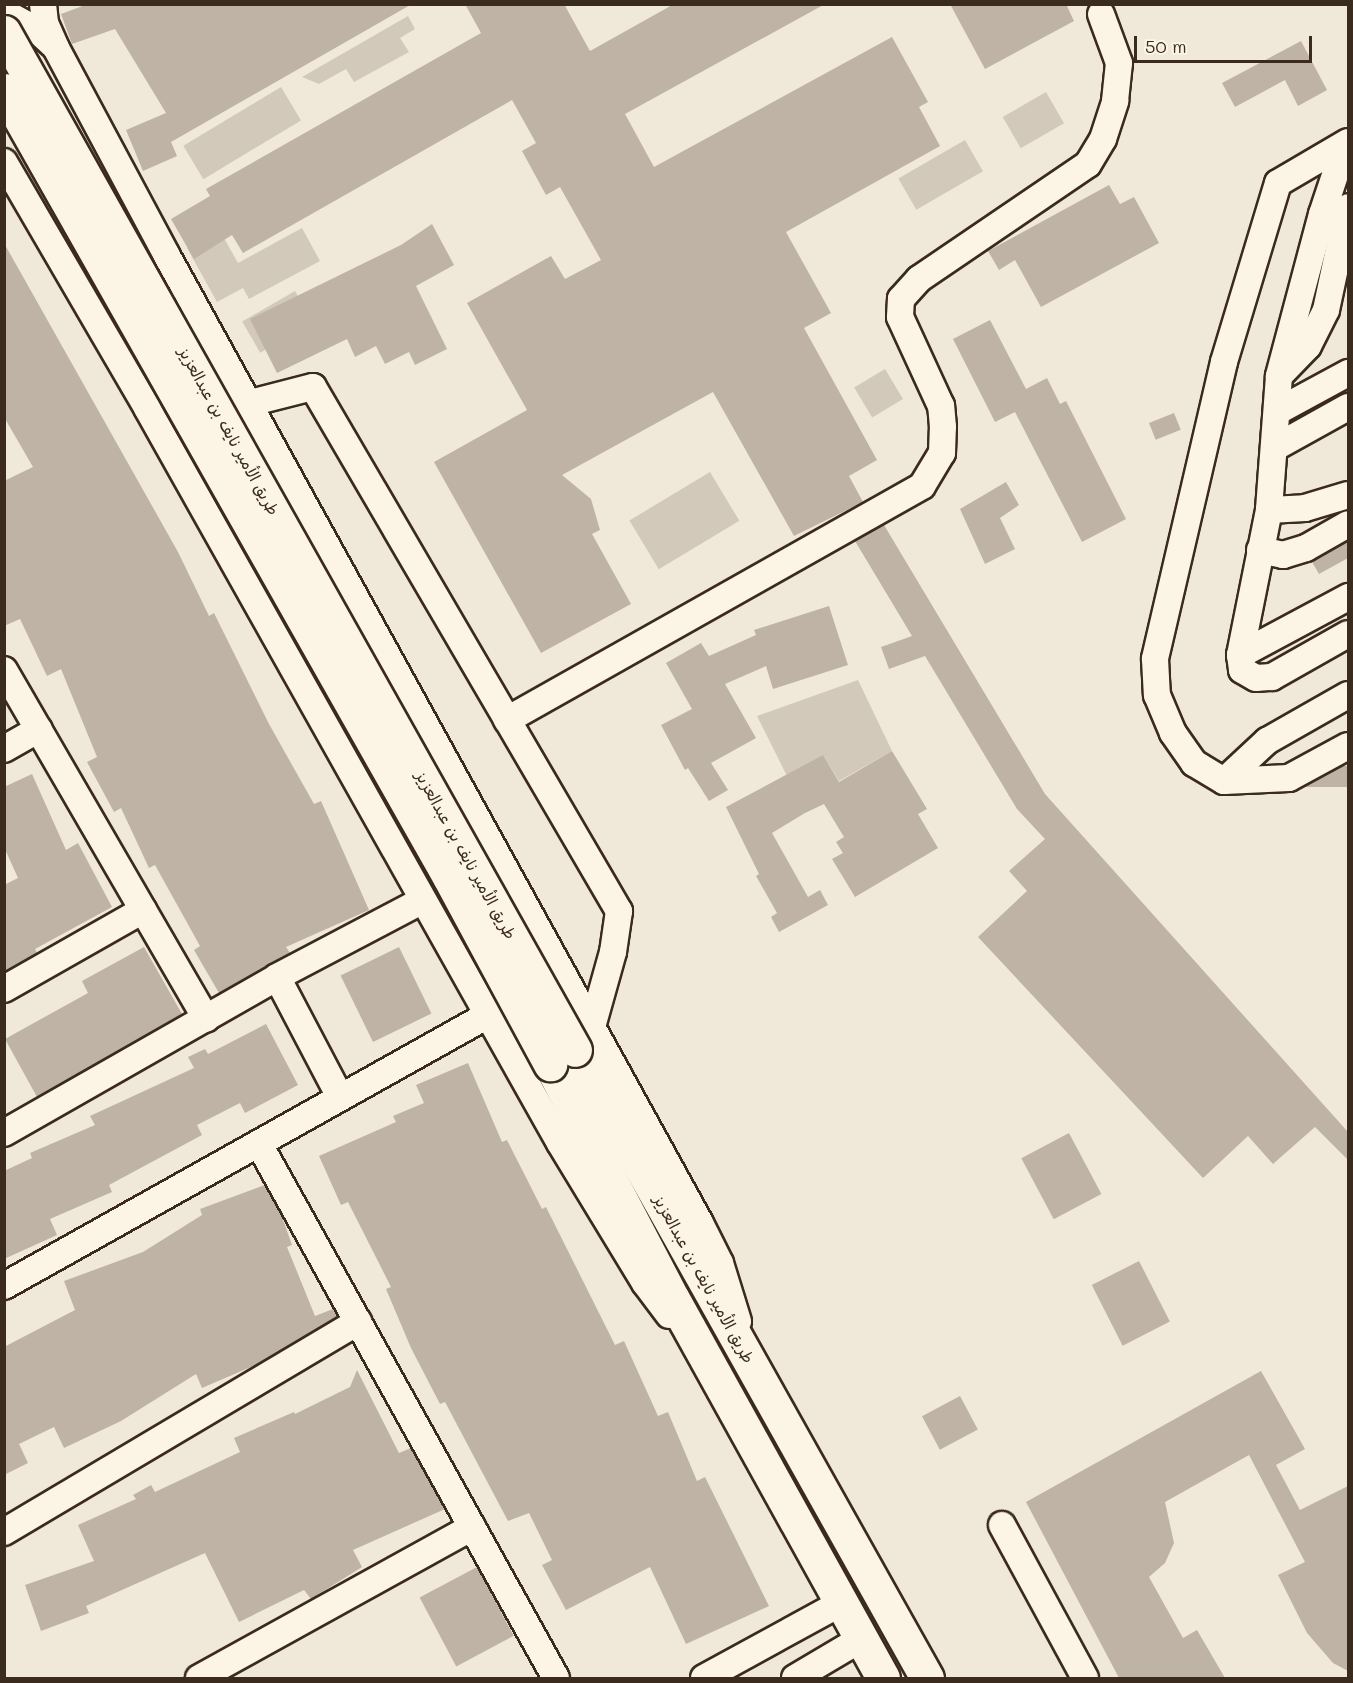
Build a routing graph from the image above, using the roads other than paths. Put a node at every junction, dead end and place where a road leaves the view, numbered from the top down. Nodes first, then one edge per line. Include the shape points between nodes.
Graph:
1 (43, 4) edge
2 (4, 12) edge
3 (1101, 14) dead end
4 (4, 33) edge
5 (56, 48) junction
6 (4, 90) edge
7 (1348, 142) edge
8 (114, 157) junction
9 (1348, 159) edge
10 (4, 162) edge
11 (1348, 207) edge
12 (51, 242) junction
13 (1342, 264) edge
14 (1348, 294) edge
15 (1326, 310) junction
16 (1348, 373) edge
17 (1279, 376) junction
18 (250, 403) junction
19 (1348, 407) edge
20 (1278, 411) junction
21 (1276, 447) junction
22 (1348, 495) edge
23 (1269, 510) junction
24 (1348, 524) edge
25 (1260, 550) junction
26 (1348, 597) edge
27 (1348, 634) edge
28 (1240, 655) junction
29 (4, 669) edge
30 (1348, 695) edge
31 (507, 720) junction
32 (39, 729) junction
33 (1348, 746) edge
34 (4, 749) edge
35 (1224, 781) junction
36 (421, 901) junction
37 (143, 910) junction
38 (277, 977) junction
39 (4, 988) edge
40 (488, 1016) junction
41 (206, 1019) junction
42 (572, 1047) junction
43 (340, 1097) junction
44 (4, 1133) edge
45 (259, 1144) junction
46 (4, 1286) edge
47 (358, 1322) junction
48 (717, 1379) junction
49 (1002, 1526) dead end
50 (472, 1527) junction
51 (4, 1532) edge
52 (841, 1603) junction
53 (861, 1639) junction
54 (199, 1678) edge
55 (556, 1678) edge
56 (704, 1678) edge
57 (795, 1678) edge
58 (883, 1678) edge
59 (927, 1678) edge
60 (1085, 1678) edge

1 - 5 street via 45,23
2 - 5 street via 37,30
3 - 31 street via 1119,63 1115,101 1103,139 1088,164 920,279 901,299 900,317 941,406 942,453 922,486
4 - 42 main road, طريق الأمير نايف بن عبدالعزيز, bridge
5 - 8 street
6 - 42 main road, طريق الأمير نايف بن عبدالعزيز, bridge via 438,857
7 - 35 street via 1278,183 1224,362 1155,659 1158,694 1173,733 1194,763
8 - 12 street via 75,112 61,108 41,112 21,128 18,152
8 - 18 street
9 - 17 street via 1336,172 1322,214
10 - 12 street
11 - 13 street
12 - 36 street
13 - 15 street
14 - 15 street
15 - 17 street via 1308,346
16 - 20 street
17 - 20 street
18 - 31 street via 313,387
18 - 42 street
19 - 21 street
20 - 21 street
21 - 23 street
22 - 23 street via 1305,508
23 - 25 street
24 - 25 street via 1306,548 1282,555
25 - 28 street
26 - 28 street
27 - 28 street via 1272,677 1256,678 1242,670
29 - 32 street
30 - 35 street via 1266,741
31 - 42 street via 619,911 613,952
32 - 34 street
32 - 37 street
33 - 35 street via 1289,778
36 - 38 street
36 - 40 street
37 - 39 street
37 - 41 street
38 - 41 street
38 - 43 street
40 - 43 street
40 - 48 street via 645,1282
41 - 44 street
42 - 48 main road, طريق الأمير نايف بن عبدالعزيز
42 - 59 main road, طريق الأمير نايف بن عبدالعزيز
43 - 45 street
45 - 46 street
45 - 47 street
47 - 50 street
47 - 51 street
48 - 52 main road, طريق الأمير نايف بن عبدالعزيز
49 - 60 street
50 - 54 street
50 - 55 street
52 - 53 main road, طريق الأمير نايف بن عبدالعزيز
52 - 56 street
53 - 57 street
53 - 58 main road, طريق الأمير نايف بن عبدالعزيز

